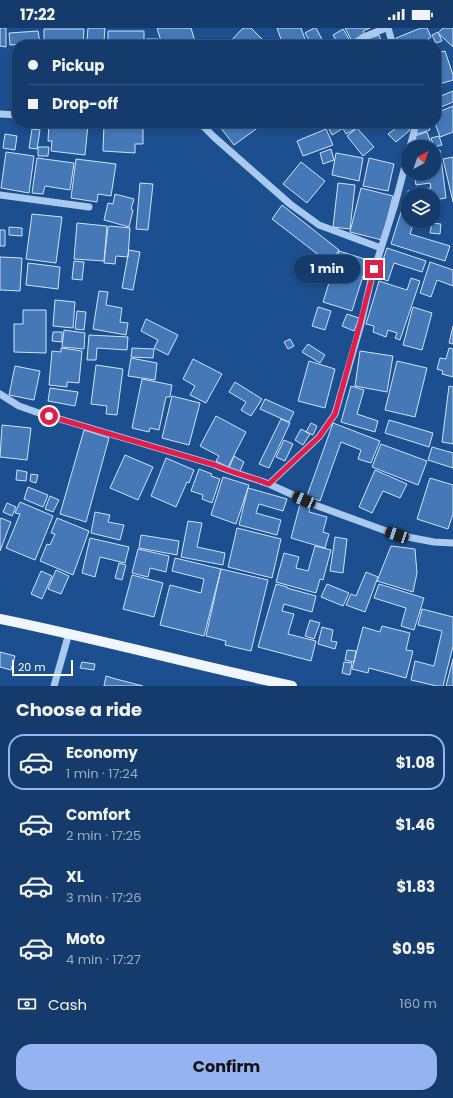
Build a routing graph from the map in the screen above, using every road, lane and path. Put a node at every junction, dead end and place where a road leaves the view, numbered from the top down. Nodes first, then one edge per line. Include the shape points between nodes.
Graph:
1 (387, 28) edge
2 (360, 40) edge
3 (391, 40) edge
4 (0, 115) edge
5 (12, 115) edge
6 (205, 128) edge
7 (414, 128) edge
8 (412, 140) edge
9 (402, 180) edge
10 (0, 195) edge
11 (89, 207) dead end
12 (381, 248) junction
13 (0, 394) edge
14 (269, 484) junction
15 (453, 543) edge
16 (0, 619) edge
17 (69, 633) junction
18 (54, 686) edge
19 (292, 686) edge

1 - 2 street
1 - 3 street
4 - 5 street
6 - 12 street via 279,195 319,225
7 - 8 street
9 - 12 street
10 - 11 street
12 - 14 street via 335,414 319,437
13 - 14 street via 18,406 215,465
14 - 15 street via 315,505 397,535
16 - 17 main road
17 - 18 street
17 - 19 main road

